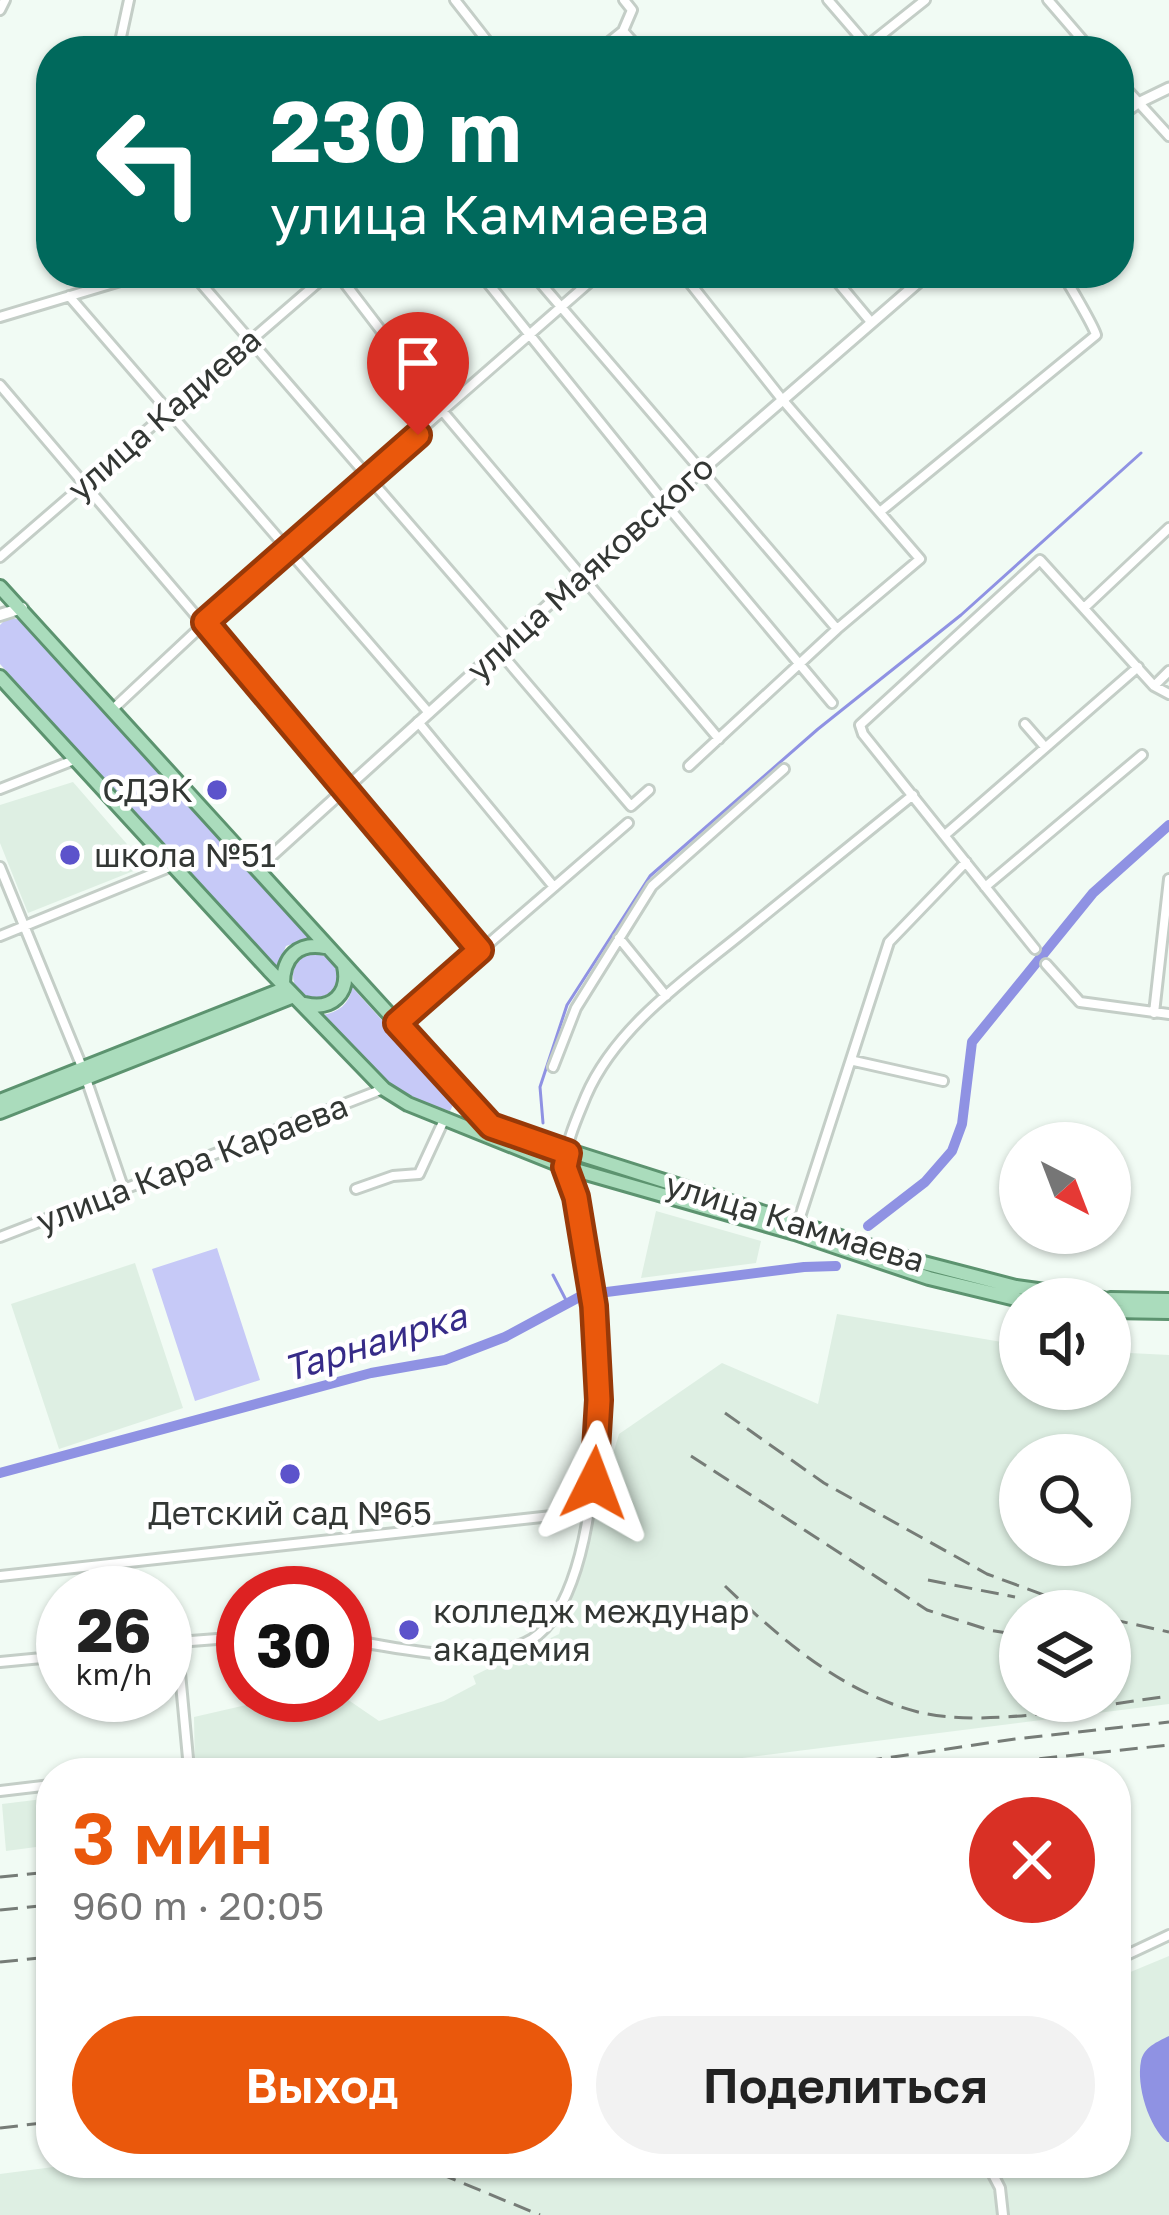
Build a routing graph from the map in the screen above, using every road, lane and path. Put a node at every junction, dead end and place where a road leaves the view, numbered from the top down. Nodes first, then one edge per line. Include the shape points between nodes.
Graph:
1 (5, 0) edge
2 (129, 0) edge
3 (454, 0) edge
4 (624, 0) edge
5 (828, 0) edge
6 (925, 0) edge
7 (1048, 0) edge
8 (0, 10) edge
9 (623, 31) junction
10 (121, 36) edge
11 (483, 36) edge
12 (617, 36) edge
13 (627, 36) edge
14 (857, 36) edge
15 (882, 36) edge
16 (1079, 36) edge
17 (1169, 88) edge
18 (1134, 98) edge
19 (1138, 103) junction
20 (1134, 106) edge
21 (1169, 136) edge
22 (95, 288) edge
23 (205, 288) edge
24 (314, 288) edge
25 (345, 288) edge
26 (492, 288) edge
27 (546, 288) edge
28 (583, 288) edge
29 (694, 288) edge
30 (843, 288) edge
31 (911, 288) edge
32 (1072, 288) edge
33 (68, 296) junction
34 (563, 306) junction
35 (0, 317) edge
36 (871, 322) junction
37 (529, 333) junction
38 (251, 339) junction
39 (0, 385) edge
40 (781, 398) junction
41 (167, 410) junction
42 (444, 413) junction
43 (700, 471) junction
44 (368, 478) junction
45 (83, 482) junction
46 (664, 502) junction
47 (881, 511) junction
48 (1169, 528) edge
49 (285, 548) junction
50 (0, 557) edge
51 (580, 576) junction
52 (0, 587) edge
53 (22, 608) junction
54 (1084, 608) junction
55 (0, 615) edge
56 (205, 622) junction
57 (837, 629) junction
58 (509, 640) junction
59 (498, 650) junction
60 (800, 664) junction
61 (1138, 667) junction
62 (1169, 671) edge
63 (0, 677) edge
64 (1154, 686) junction
65 (1169, 694) edge
66 (832, 703) dead end
67 (113, 709) junction
68 (429, 713) junction
69 (418, 722) junction
70 (1024, 724) dead end
71 (719, 739) junction
72 (1045, 747) junction
73 (1142, 755) dead end
74 (74, 760) junction
75 (689, 766) dead end
76 (784, 769) dead end
77 (0, 789) edge
78 (343, 789) junction
79 (650, 790) dead end
80 (913, 795) junction
81 (628, 823) dead end
82 (945, 835) junction
83 (966, 862) junction
84 (172, 866) junction
85 (0, 867) edge
86 (256, 869) junction
87 (1169, 879) edge
88 (554, 887) junction
89 (985, 887) junction
90 (23, 926) junction
91 (0, 936) edge
92 (620, 938) junction
93 (327, 947) junction
94 (1035, 949) dead end
95 (480, 950) junction
96 (1046, 964) dead end
97 (344, 965) junction
98 (290, 992) junction
99 (666, 996) junction
100 (1154, 1013) junction
101 (1169, 1014) edge
102 (397, 1023) junction
103 (854, 1060) junction
104 (554, 1067) dead end
105 (84, 1072) junction
106 (943, 1082) dead end
107 (384, 1088) junction
108 (0, 1101) edge
109 (0, 1112) edge
110 (444, 1120) junction
111 (488, 1130) junction
112 (567, 1160) junction
113 (356, 1189) dead end
114 (124, 1190) junction
115 (797, 1227) junction
116 (0, 1237) edge
117 (999, 1283) edge
118 (999, 1295) edge
119 (1131, 1299) edge
120 (1169, 1300) edge
121 (1131, 1311) edge
122 (1169, 1312) edge
123 (588, 1512) junction
124 (0, 1576) edge
125 (372, 1644) edge
126 (36, 1658) edge
127 (0, 1662) edge
128 (185, 1722) edge
129 (189, 1758) edge
130 (36, 1787) edge
131 (0, 1791) edge
132 (1169, 1935) edge
133 (1131, 1953) edge
134 (995, 2178) edge
135 (1003, 2215) edge

1 - 8 street
2 - 10 street
3 - 11 street
4 - 9 street via 632,10
5 - 14 street
6 - 15 street
7 - 16 street
9 - 12 street
9 - 13 street
17 - 19 street
18 - 19 street
19 - 20 street
19 - 21 street
22 - 33 street
23 - 38 street
24 - 38 street, улица Кадиева
25 - 42 street
26 - 37 street
27 - 34 street
28 - 34 street
29 - 40 street
30 - 36 street
31 - 36 street, улица Маяковского
32 - 47 street via 1096,335
33 - 35 street
33 - 41 street
34 - 37 street
34 - 43 street
36 - 40 street, улица Маяковского
37 - 42 street
37 - 46 street
38 - 41 street, улица Кадиева
38 - 44 street
39 - 45 street
40 - 43 street, улица Маяковского
40 - 47 street
41 - 45 street, улица Кадиева
41 - 49 street
42 - 44 street
42 - 51 street
43 - 46 street, улица Маяковского
43 - 57 street
44 - 49 street
44 - 58 street
45 - 50 street, улица Кадиева
45 - 56 street
46 - 51 street, улица Маяковского
46 - 60 street
47 - 57 street via 920,559
48 - 54 street
49 - 56 street
49 - 68 street
51 - 58 street, улица Маяковского
51 - 71 street
52 - 53 main road
53 - 55 main road
53 - 67 main road
54 - 61 street
54 - 80 street via 1046,562 1034,562 860,725
56 - 67 street
56 - 78 street
57 - 60 street
58 - 59 street, улица Маяковского
59 - 68 street, улица Маяковского
59 - 79 street via 631,806
60 - 66 street
60 - 71 street
61 - 64 street
61 - 72 street
62 - 64 street
63 - 74 main road, улица Каммаева
64 - 65 street
67 - 86 main road
68 - 69 street, улица Маяковского
69 - 78 street, улица Маяковского
69 - 88 street
70 - 72 street
71 - 75 street
72 - 82 street
73 - 89 street
74 - 77 street
74 - 84 main road, улица Каммаева
76 - 92 street via 652,886
78 - 86 street, улица Маяковского
78 - 95 street
80 - 82 street
80 - 99 street
81 - 88 street
82 - 83 street
83 - 89 street
83 - 103 street via 889,942
84 - 90 street
84 - 98 main road, улица Каммаева
85 - 90 street
86 - 93 main road
87 - 100 street
88 - 95 street
89 - 94 street
90 - 91 street
90 - 105 street
92 - 99 street
92 - 104 street via 576,1008
93 - 97 main road
93 - 98 main road via 299,948 289,957
95 - 102 street
96 - 100 street via 1080,1002
97 - 98 main road via 335,1001 324,1006
97 - 102 main road
98 - 105 main road
98 - 107 main road, улица Каммаева
99 - 112 street via 607,1059
100 - 101 street
102 - 111 main road
103 - 106 street
103 - 115 street
105 - 108 main road
105 - 109 main road
105 - 114 street
107 - 110 main road, улица Каммаева
107 - 114 street, улица Кара Караева
110 - 111 main road, улица Каммаева
110 - 113 street via 419,1174
111 - 112 main road, улица Каммаева
112 - 115 main road, улица Каммаева
112 - 123 street via 594,1306 599,1400
114 - 116 street, улица Кара Караева
115 - 117 main road, улица Каммаева
115 - 118 main road, улица Каммаева via 929,1278
119 - 120 main road, улица Каммаева
121 - 122 main road
123 - 124 street
123 - 125 street via 562,1607 526,1642 443,1655
126 - 127 street
128 - 129 street
130 - 131 street
132 - 133 street
134 - 135 street

